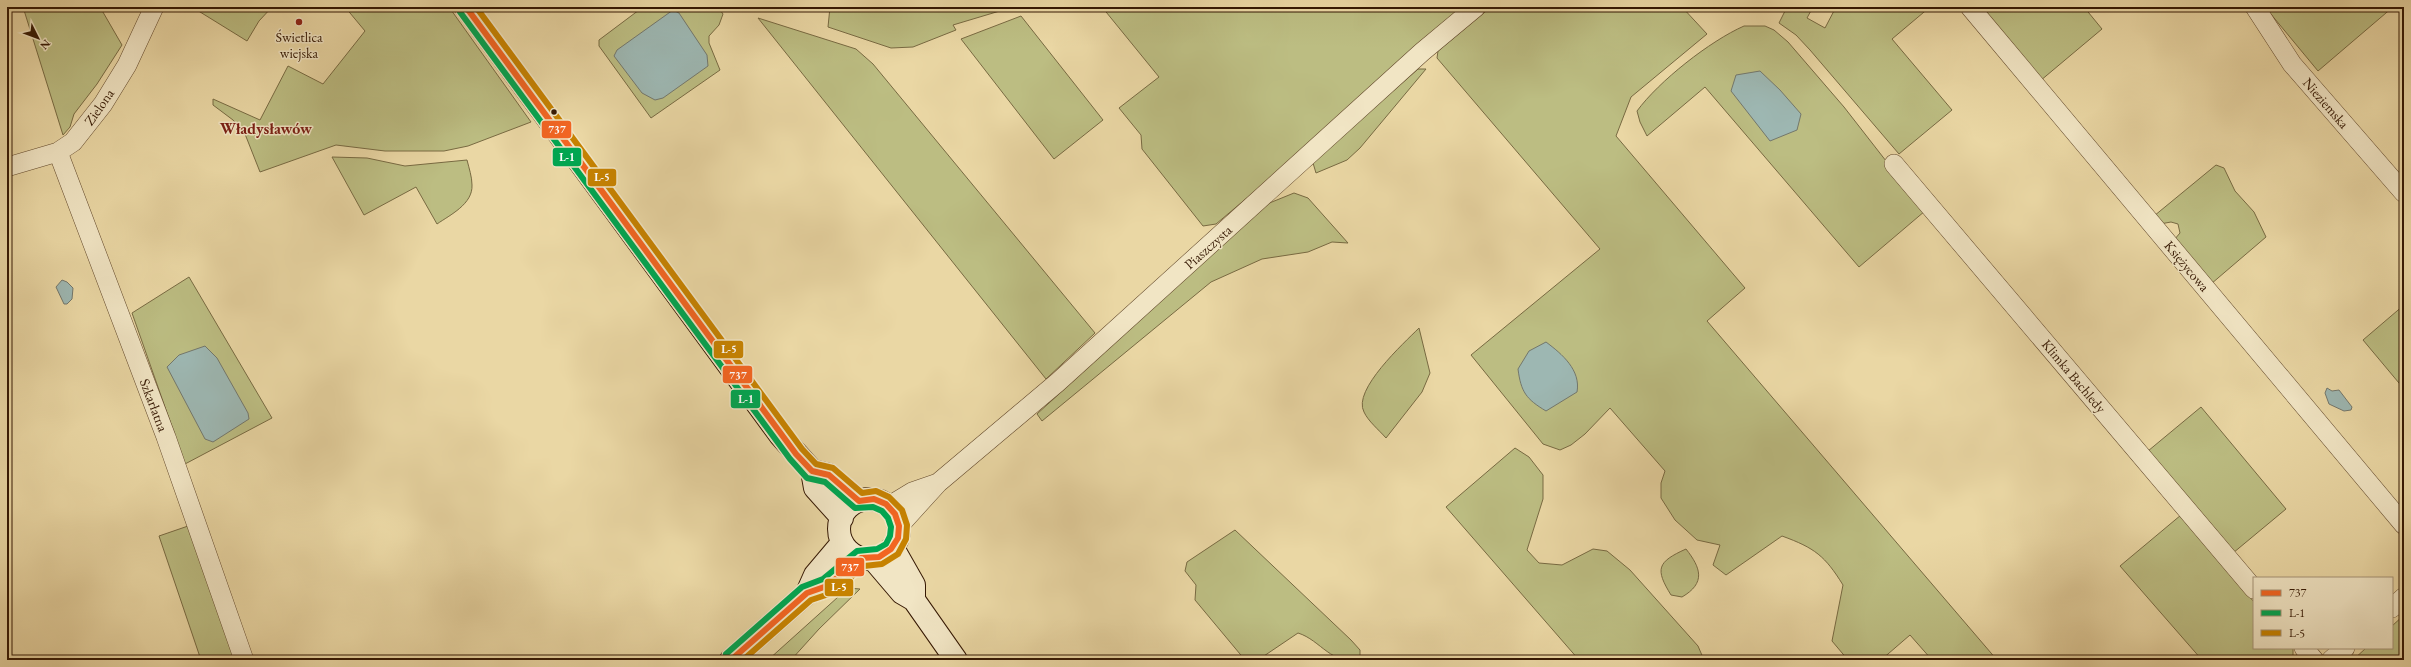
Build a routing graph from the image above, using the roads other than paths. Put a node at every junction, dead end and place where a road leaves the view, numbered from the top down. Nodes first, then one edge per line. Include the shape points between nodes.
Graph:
1 (154, 7) edge
2 (466, 7) edge
3 (1476, 7) edge
4 (1970, 7) edge
5 (2255, 7) edge
6 (58, 152) junction
7 (1894, 164) dead end
8 (7, 167) edge
9 (2404, 193) edge
10 (812, 471) junction
11 (938, 483) junction
12 (859, 501) junction
13 (889, 506) junction
14 (842, 518) junction
15 (2404, 525) edge
16 (899, 526) junction
17 (842, 542) junction
18 (893, 548) junction
19 (867, 559) junction
20 (2253, 588) edge
21 (807, 594) junction
22 (2404, 597) edge
23 (914, 600) junction
24 (2393, 607) edge
25 (2305, 649) edge
26 (2344, 649) edge
27 (244, 660) edge
28 (731, 660) edge
29 (956, 660) edge
30 (2314, 660) edge
31 (2331, 660) edge

1 - 6 street, Zielona via 127,65 106,98 73,142
2 - 10 street via 780,435
3 - 11 street, Piaszczysta via 1422,52 1053,387
4 - 15 street, Księżycowa
5 - 9 street, Nieziemska via 2292,64
6 - 8 street, Zielona
6 - 27 street, Szkarłatna via 166,437
7 - 20 street, Klimka Bachledy
10 - 12 street via 829,475
10 - 14 street via 815,488
11 - 13 street, Piaszczysta via 912,492
11 - 16 street, Piaszczysta
12 - 13 street via 872,499
12 - 14 street via 847,509
13 - 16 street via 895,513
14 - 17 street via 839,528
16 - 18 street
17 - 19 street via 853,554
17 - 21 street via 815,576
18 - 19 street via 886,554
18 - 23 street via 914,585
19 - 21 street via 827,586
19 - 23 street via 902,593
21 - 28 street
22 - 24 street
23 - 29 street
25 - 30 street
26 - 31 street

